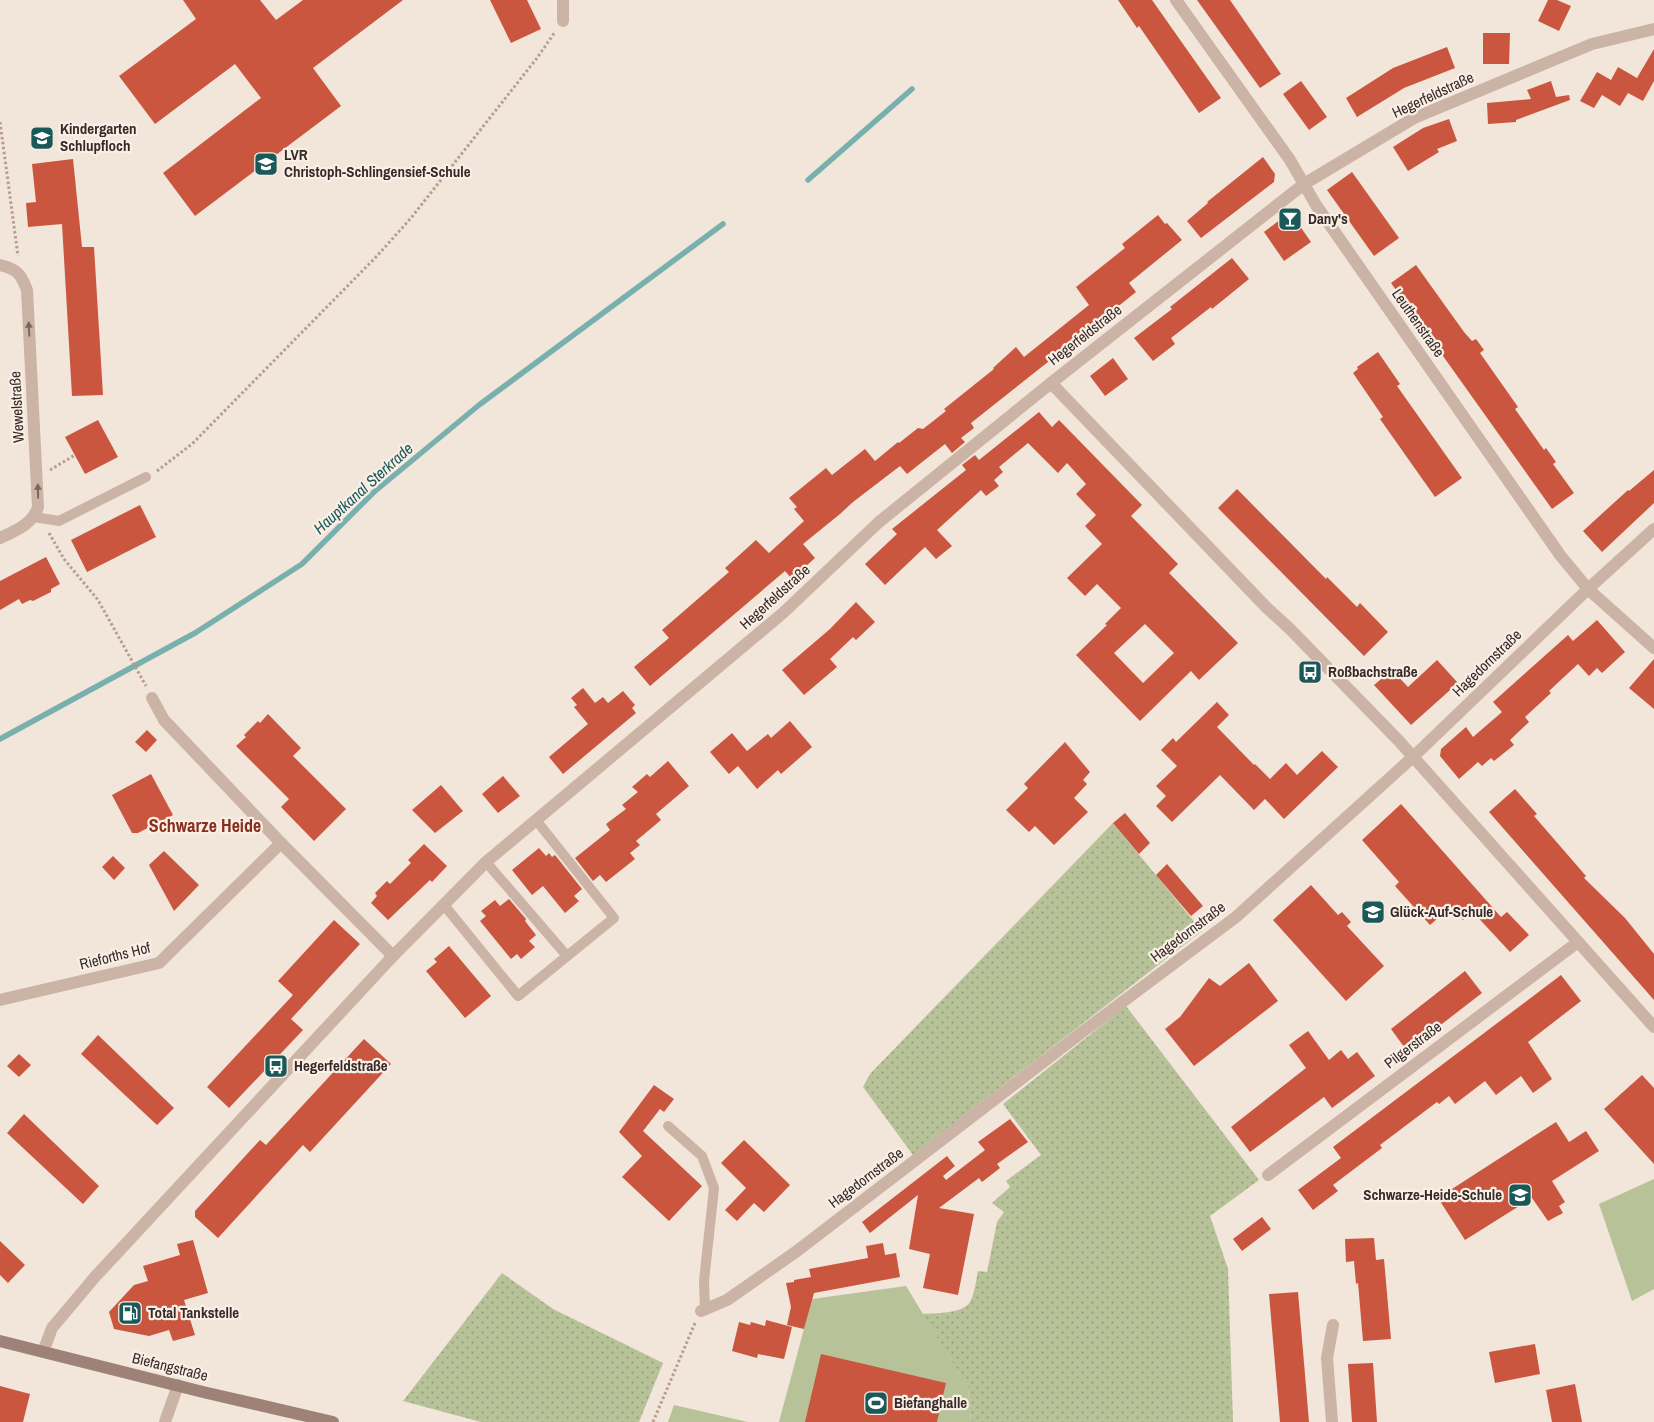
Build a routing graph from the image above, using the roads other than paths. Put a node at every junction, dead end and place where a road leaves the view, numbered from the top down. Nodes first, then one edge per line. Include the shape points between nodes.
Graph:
1 (563, 0) edge
2 (1176, 0) edge
3 (563, 21) road end
4 (1654, 29) edge
5 (1304, 184) junction
6 (0, 265) edge
7 (1051, 383) junction
8 (146, 477) road end
9 (34, 518) junction
10 (1654, 529) edge
11 (0, 538) edge
12 (1588, 589) junction
13 (1654, 648) edge
14 (152, 698) road end
15 (1413, 757) junction
16 (536, 820) junction
17 (281, 843) junction
18 (486, 862) junction
19 (444, 905) junction
20 (1578, 942) junction
21 (394, 956) junction
22 (567, 956) junction
23 (0, 1000) edge
24 (1654, 1027) edge
25 (668, 1126) dead end
26 (1268, 1175) dead end
27 (703, 1310) joint
28 (1333, 1325) dead end
29 (0, 1341) edge
30 (43, 1352) junction
31 (178, 1386) junction
32 (165, 1422) edge
33 (333, 1422) edge
34 (1332, 1422) edge

1 - 3 street
2 - 5 street, Leuthenstraße
4 - 5 street, Hegerfeldstraße via 1592,44 1414,118
5 - 7 street, Hegerfeldstraße
5 - 12 street, Leuthenstraße via 1560,555
9 -> 6 street, Wewelstraße via 38,506 38,476 27,290 21,274
7 - 15 street
7 - 16 street, Hegerfeldstraße via 879,522 783,613
8 - 9 lane via 59,522
9 - 11 street
10 - 12 street, Hagedornstraße
12 - 13 street, Leuthenstraße
12 - 15 street, Hagedornstraße
14 - 17 street via 164,720
15 - 20 street
15 - 27 street, Hagedornstraße via 1236,917 797,1251 726,1300
16 - 18 street, Hegerfeldstraße
16 - 22 lane via 614,918
17 - 21 street
17 - 23 street, Rieforths Hof via 159,963
18 - 19 street, Hegerfeldstraße
18 - 22 lane
19 - 21 street, Hegerfeldstraße
19 - 22 lane via 518,996
20 - 24 street
20 - 26 street, Pilgerstraße
21 - 30 street, Hegerfeldstraße via 94,1278 52,1328
25 - 27 lane via 702,1156 714,1188
28 - 34 street via 1327,1358
29 - 30 main road, Biefangstraße
30 - 31 main road, Biefangstraße
31 - 32 street
31 - 33 main road, Biefangstraße

